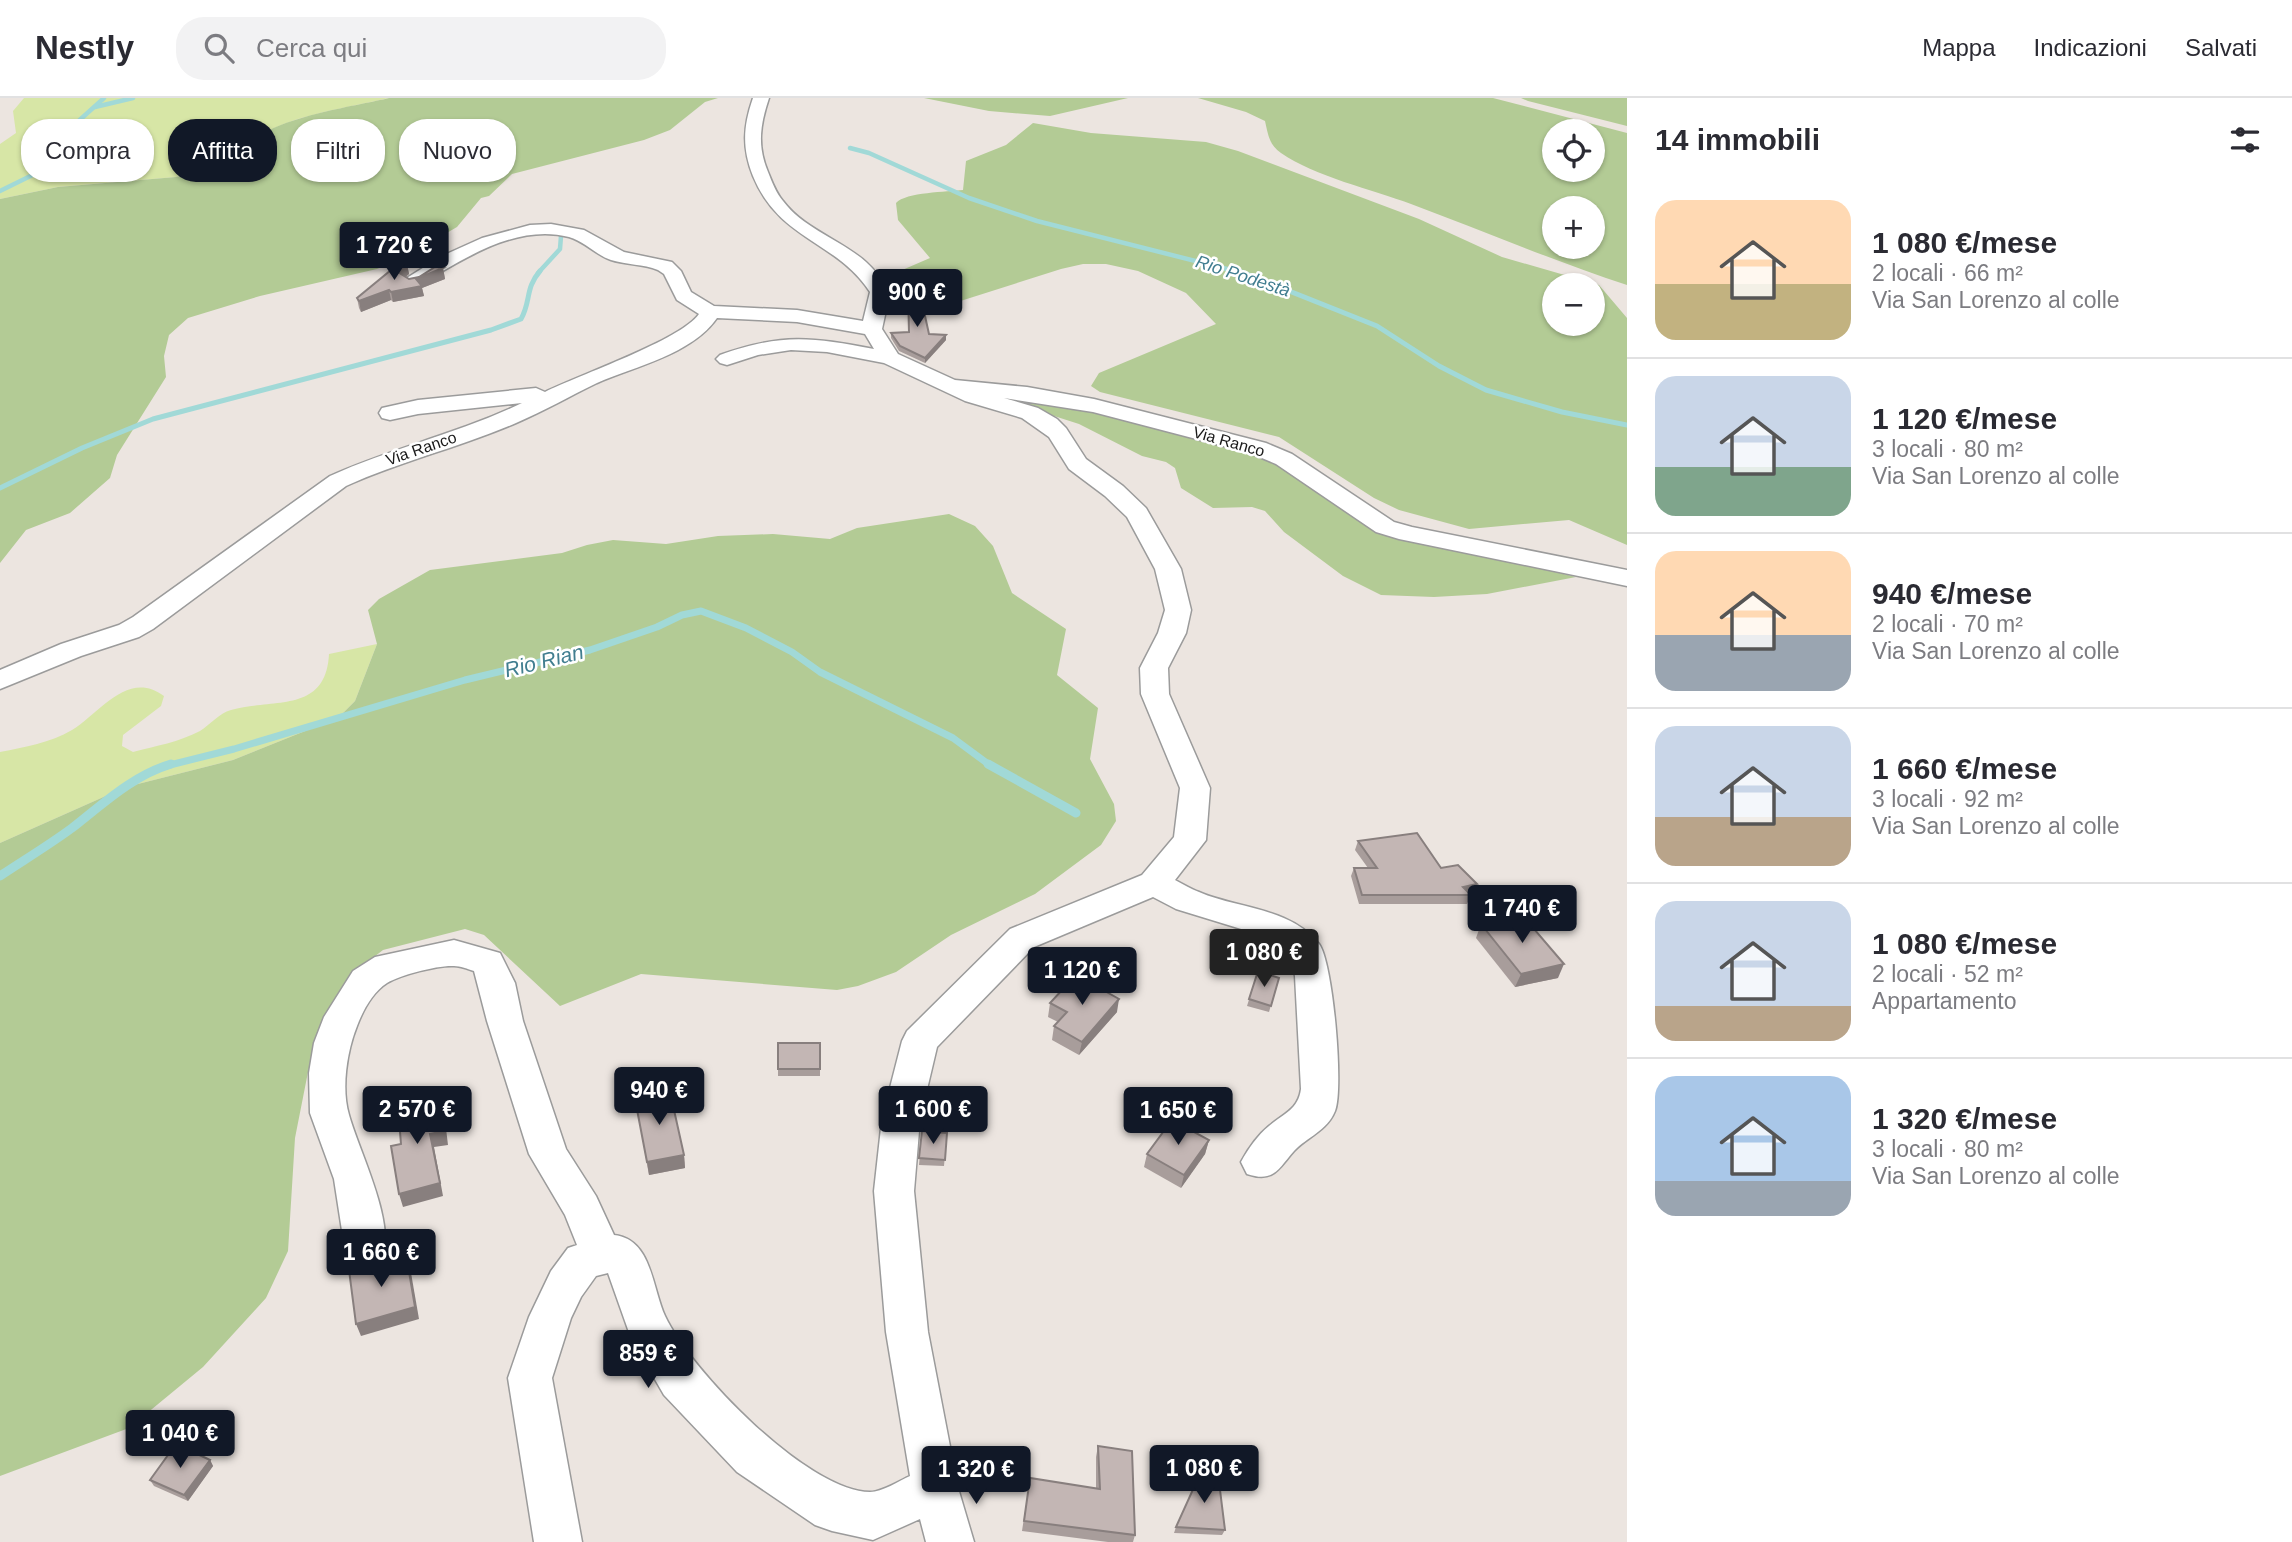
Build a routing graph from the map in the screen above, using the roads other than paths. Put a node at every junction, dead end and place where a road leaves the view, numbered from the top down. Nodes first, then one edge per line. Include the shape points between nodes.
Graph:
1 (761, 98) edge
2 (412, 281) edge
3 (711, 312) junction
4 (872, 329) junction
5 (890, 358) junction
6 (727, 359) dead end
7 (950, 386) junction
8 (562, 392) junction
9 (390, 413) dead end
10 (1627, 578) edge
11 (0, 681) edge
12 (1154, 883) junction
13 (1261, 1162) dead end
14 (366, 1250) dead end
15 (601, 1254) junction
16 (935, 1488) junction
17 (558, 1542) edge
18 (950, 1542) edge

1 - 4 street via 750,138 770,196 802,228 872,276 880,292
2 - 3 street via 492,241 550,228 582,235 616,255 667,266 689,301
3 - 4 street via 808,317
3 - 8 street, Via Ranco via 699,328 670,345
4 - 5 street
5 - 6 street, Via Ranco via 809,342 762,346
5 - 7 street, Via Ranco
7 - 10 street, Via Ranco via 1094,407 1258,448 1284,459 1385,527 1496,554
7 - 12 street via 1049,424 1077,464 1137,513 1168,569 1178,610 1154,667 1155,694 1195,788 1190,839
8 - 9 street
8 - 11 street, Via Ranco via 506,419 338,481 136,627 18,670
12 - 13 street via 1188,901 1288,934 1307,953 1313,976 1320,1089 1317,1109
12 - 16 street via 1022,938 920,1041 901,1119 894,1191 906,1332
14 - 15 street via 354,1179 329,1113 332,1043 365,980 387,966 454,953 488,962 548,1154 582,1208
15 - 16 street via 616,1253 627,1265 646,1324 680,1380 752,1456 832,1508 873,1516
15 - 17 street via 583,1261 566,1284 530,1378
16 - 18 street

